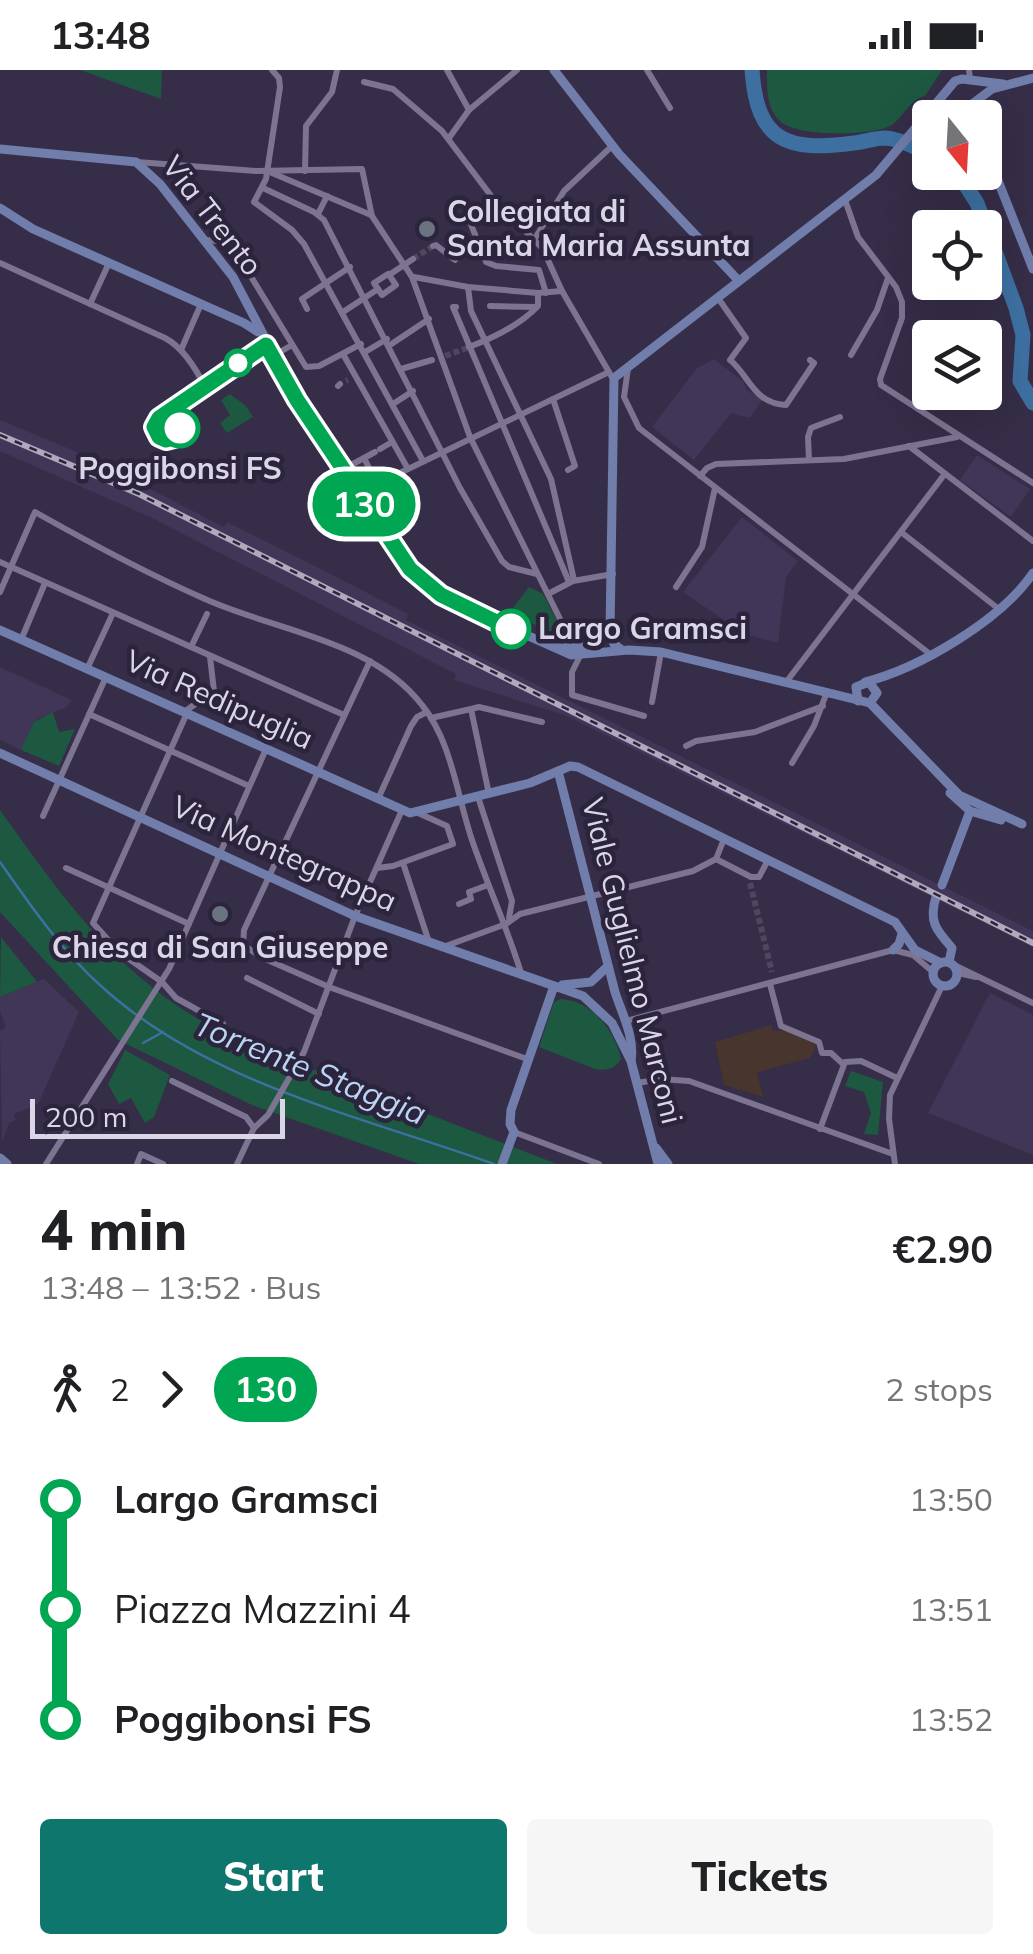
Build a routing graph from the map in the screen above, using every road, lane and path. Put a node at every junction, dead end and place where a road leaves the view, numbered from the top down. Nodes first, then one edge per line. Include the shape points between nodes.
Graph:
1 (272, 70) edge
2 (337, 70) edge
3 (447, 70) edge
4 (516, 70) edge
5 (554, 70) edge
6 (647, 70) edge
7 (959, 75) edge
8 (970, 77) edge
9 (1033, 78) edge
10 (364, 82) dead end
11 (1003, 84) junction
12 (344, 91) dead end
13 (948, 91) junction
14 (941, 100) edge
15 (951, 100) edge
16 (975, 100) joint
17 (321, 108) junction
18 (670, 108) dead end
19 (469, 110) junction
20 (912, 134) edge
21 (449, 139) junction
22 (612, 146) junction
23 (0, 149) edge
24 (136, 162) junction
25 (305, 171) junction
26 (270, 172) junction
27 (262, 188) junction
28 (1002, 190) edge
29 (328, 196) junction
30 (845, 200) junction
31 (0, 211) edge
32 (318, 214) junction
33 (372, 216) junction
34 (470, 222) dead end
35 (205, 240) junction
36 (534, 240) junction
37 (433, 246) dead end
38 (413, 259) tunnel mouth
39 (455, 260) dead end
40 (0, 263) edge
41 (109, 263) junction
42 (404, 265) junction
43 (350, 268) junction
44 (1033, 269) edge
45 (888, 276) junction
46 (412, 277) junction
47 (738, 280) junction
48 (328, 284) junction
49 (468, 287) junction
50 (562, 291) junction
51 (542, 293) junction
52 (718, 297) junction
53 (366, 300) junction
54 (90, 304) junction
55 (201, 304) junction
56 (468, 306) junction
57 (455, 307) dead end
58 (537, 307) junction
59 (307, 308) dead end
60 (250, 310) junction
61 (343, 312) junction
62 (429, 319) junction
63 (236, 320) junction
64 (260, 334) junction
65 (486, 341) junction
66 (388, 342) junction
67 (266, 345) junction
68 (292, 346) junction
69 (363, 348) junction
70 (468, 348) junction
71 (181, 350) junction
72 (343, 354) junction
73 (851, 355) dead end
74 (273, 356) junction
75 (440, 357) junction
76 (810, 360) dead end
77 (629, 366) junction
78 (402, 369) junction
79 (611, 376) junction
80 (204, 385) junction
81 (413, 391) junction
82 (553, 398) junction
83 (393, 404) junction
84 (522, 413) junction
85 (399, 415) junction
86 (162, 416) junction
87 (840, 417) dead end
88 (500, 423) junction
89 (180, 424) junction
90 (382, 424) junction
91 (958, 436) junction
92 (470, 437) junction
93 (392, 442) junction
94 (909, 446) junction
95 (442, 452) junction
96 (364, 458) junction
97 (809, 460) junction
98 (423, 461) junction
99 (351, 465) dead end
100 (408, 469) junction
101 (568, 470) dead end
102 (944, 475) junction
103 (700, 476) junction
104 (1033, 483) edge
105 (715, 487) junction
106 (901, 532) junction
107 (1033, 542) edge
108 (0, 562) edge
109 (11, 567) junction
110 (1033, 572) edge
111 (538, 574) junction
112 (613, 574) junction
113 (572, 581) junction
114 (46, 583) junction
115 (676, 587) dead end
116 (0, 592) edge
117 (548, 594) junction
118 (854, 594) junction
119 (1000, 610) junction
120 (113, 612) junction
121 (207, 614) dead end
122 (610, 628) junction
123 (0, 630) edge
124 (21, 640) junction
125 (191, 647) junction
126 (561, 648) junction
127 (624, 651) junction
128 (661, 652) junction
129 (930, 654) junction
130 (210, 656) junction
131 (580, 656) junction
132 (370, 661) junction
133 (87, 669) junction
134 (894, 673) junction
135 (106, 678) junction
136 (787, 682) junction
137 (862, 683) junction
138 (828, 691) junction
139 (873, 700) junction
140 (858, 701) junction
141 (652, 702) dead end
142 (822, 706) junction
143 (471, 709) junction
144 (185, 713) junction
145 (90, 714) junction
146 (429, 715) junction
147 (344, 716) junction
148 (644, 716) dead end
149 (542, 722) dead end
150 (686, 746) dead end
151 (266, 748) junction
152 (170, 750) junction
153 (0, 753) edge
154 (792, 763) dead end
155 (558, 771) junction
156 (318, 772) junction
157 (59, 781) junction
158 (944, 781) junction
159 (249, 786) junction
160 (483, 795) junction
161 (378, 799) junction
162 (460, 802) junction
163 (402, 810) junction
164 (970, 810) junction
165 (418, 812) junction
166 (997, 814) junction
167 (43, 816) dead end
168 (139, 818) junction
169 (1022, 824) junction
170 (1033, 826) edge
171 (724, 838) junction
172 (218, 854) junction
173 (716, 859) junction
174 (768, 860) junction
175 (403, 863) junction
176 (66, 868) dead end
177 (376, 868) junction
178 (269, 876) junction
179 (488, 885) junction
180 (942, 885) dead end
181 (107, 886) junction
182 (590, 897) junction
183 (936, 898) dead end
184 (459, 904) dead end
185 (355, 916) junction
186 (189, 924) junction
187 (506, 924) junction
188 (902, 931) junction
189 (429, 943) junction
190 (442, 948) junction
191 (893, 950) junction
192 (608, 966) junction
193 (950, 966) junction
194 (772, 972) tunnel mouth
195 (933, 972) junction
196 (522, 977) junction
197 (247, 978) dead end
198 (772, 983) junction
199 (160, 986) junction
200 (554, 986) junction
201 (942, 986) junction
202 (329, 987) junction
203 (615, 992) junction
204 (1033, 1003) edge
205 (594, 1004) junction
206 (320, 1014) junction
207 (626, 1021) junction
208 (223, 1024) dead end
209 (527, 1059) junction
210 (630, 1061) junction
211 (844, 1064) junction
212 (896, 1078) junction
213 (172, 1082) dead end
214 (636, 1082) junction
215 (254, 1128) junction
216 (820, 1129) junction
217 (514, 1132) junction
218 (652, 1141) junction
219 (893, 1154) junction
220 (0, 1158) edge
221 (656, 1162) edge
222 (239, 1163) edge
223 (8, 1164) edge
224 (46, 1164) edge
225 (136, 1164) edge
226 (162, 1164) edge
227 (502, 1164) edge
228 (599, 1164) edge
229 (668, 1164) edge
230 (894, 1164) edge

1 - 26 street via 280,84
2 - 17 street
3 - 19 street
4 - 19 street
5 - 22 main road
6 - 18 street
7 - 8 main road
7 - 13 main road
8 - 11 main road
8 - 16 main road
9 - 11 main road
10 - 21 street via 393,89
11 - 16 main road
12 - 17 street
13 - 14 main road
13 - 15 main road
17 - 25 street via 306,126
19 - 21 street
20 - 30 main road
21 - 36 street
22 - 36 street via 564,190
22 - 47 main road
23 - 24 main road
24 - 26 street
24 - 35 main road, Via Trento
25 - 26 street
25 - 33 street via 362,169
26 - 27 street
26 - 29 street
27 - 32 street
27 - 48 street via 254,202 299,237
28 - 44 main road
29 - 32 street
29 - 33 street
30 - 45 street via 858,237
30 - 47 main road
31 - 41 main road
32 - 43 street
33 - 42 street
34 - 51 street via 486,262 539,270
35 - 60 main road, Via Trento
35 - 68 street via 230,242
36 - 50 street
37 - 39 street
38 - 42 street
40 - 54 street
41 - 54 street
41 - 55 main road
42 - 46 street
42 - 53 street via 389,276 396,285
43 - 48 street
43 - 53 street
45 - 73 street
45 - 91 street via 903,314 880,383
46 - 49 street
46 - 62 street
47 - 52 main road
48 - 59 street via 302,299
48 - 61 street
49 - 51 street
49 - 56 street
50 - 51 street
50 - 79 street
51 - 58 street
52 - 76 street via 746,338 730,360 750,387 782,406
52 - 77 main road
53 - 61 street
53 - 66 street
54 - 71 street
55 - 63 main road
55 - 71 street
56 - 58 street
56 - 65 street
57 - 70 street
58 - 65 street
60 - 63 main road
60 - 64 main road, Via Trento
61 - 69 street
62 - 66 street
62 - 75 street
63 - 64 main road
64 - 67 main road, Via Trento
65 - 70 street
65 - 84 street
66 - 69 street
66 - 78 street
67 - 74 main road, Via Trento
67 - 80 street
68 - 72 street via 310,368
68 - 74 street
69 - 72 street
69 - 83 street
70 - 88 street
71 - 80 street
72 - 90 street
74 - 126 main road, Via Trento via 414,574 455,602
75 - 78 street
75 - 92 street
77 - 79 main road
77 - 103 street via 623,392 634,422
78 - 81 street
79 - 82 street
79 - 112 main road
80 - 86 street
80 - 89 street via 206,393 189,405
81 - 83 street
81 - 95 street
82 - 84 street
82 - 101 street via 572,451 575,466
83 - 85 street
84 - 88 street
84 - 113 street via 552,478
85 - 90 street
85 - 98 street
86 - 89 street
86 - 89 street via 154,427 162,440 174,438
87 - 97 street via 811,428
88 - 92 street
88 - 113 street
90 - 93 street
91 - 94 street
91 - 104 street
92 - 95 street
92 - 111 street
93 - 96 street
93 - 100 street
94 - 97 street
94 - 102 street
95 - 98 street
95 - 111 street via 504,563
96 - 99 street
96 - 100 street via 377,484
97 - 103 street via 720,464
98 - 100 street
102 - 106 street
102 - 107 street
103 - 105 street
105 - 115 street via 702,547
105 - 118 street
106 - 118 street
106 - 119 street
108 - 109 street
109 - 114 street
109 - 116 street
109 - 132 street via 35,512 203,598
110 - 119 main road
111 - 117 street
112 - 113 street
112 - 122 main road
113 - 117 street
114 - 120 street
114 - 124 street
117 - 126 street via 566,630
118 - 129 street
118 - 136 street
119 - 129 main road
120 - 125 street
120 - 133 street
121 - 125 street
122 - 126 main road via 596,642
122 - 127 main road
123 - 124 main road, Via Redipuglia
124 - 133 main road, Via Redipuglia
125 - 130 street
126 - 131 main road, Via Trento
127 - 128 main road
127 - 131 main road
128 - 136 main road
128 - 141 street
129 - 134 main road
130 - 144 street via 213,692
130 - 147 street
131 - 148 street via 572,695
132 - 146 street
132 - 147 street
133 - 135 main road, Via Redipuglia
134 - 137 main road
134 - 139 main road
135 - 144 main road, Via Redipuglia
135 - 145 street
136 - 138 main road
137 - 138 main road
137 - 139 main road via 875,686
137 - 140 main road via 855,691
138 - 140 main road
138 - 142 street
139 - 140 main road
139 - 158 main road
142 - 150 street via 759,731
142 - 154 street
143 - 146 street
143 - 149 street
143 - 160 street
144 - 151 main road, Via Redipuglia
144 - 152 street
145 - 152 street
145 - 157 street
146 - 161 street via 410,726
146 - 162 street
147 - 156 street
151 - 156 main road, Via Redipuglia
151 - 159 street
152 - 159 street
152 - 168 street
153 - 157 main road, Via Montegrappa
155 - 160 main road
155 - 171 main road via 580,768
155 - 182 main road, Viale Guglielmo Marconi
156 - 161 main road, Via Redipuglia
156 - 178 street
157 - 167 street
157 - 168 main road, Via Montegrappa
158 - 164 main road
158 - 166 main road
159 - 172 street
160 - 162 main road
160 - 187 street via 512,902
161 - 163 main road, Via Redipuglia
162 - 165 main road
162 - 179 street
163 - 165 main road, Via Redipuglia
163 - 177 street
164 - 166 main road
164 - 169 main road
164 - 180 main road
165 - 175 street via 447,826 454,838 450,846
166 - 169 main road
168 - 172 main road, Via Montegrappa
168 - 181 street
169 - 170 main road
171 - 173 street
171 - 174 main road
172 - 178 main road, Via Montegrappa
172 - 186 street
173 - 174 street via 750,880
173 - 182 street
174 - 188 main road
175 - 177 street
175 - 189 street
176 - 181 street
177 - 185 street
178 - 185 main road, Via Montegrappa
178 - 202 street via 244,930 244,945
179 - 184 street
179 - 187 street
181 - 186 street
181 - 199 street via 93,923
182 - 187 street via 520,914
182 - 192 main road, Viale Guglielmo Marconi
183 - 193 main road via 932,918 952,948
185 - 189 main road, Via Montegrappa
185 - 202 street
186 - 199 street
187 - 190 street
187 - 196 street
188 - 191 main road
188 - 193 main road via 914,950
189 - 190 main road, Via Montegrappa
190 - 196 main road, Via Montegrappa
191 - 195 street via 913,955
191 - 198 street
192 - 200 main road via 591,982
192 - 203 main road, Viale Guglielmo Marconi
193 - 195 main road
193 - 201 main road via 953,984
193 - 204 street
194 - 198 street
195 - 201 main road
196 - 200 main road, Via Montegrappa
197 - 206 street
198 - 207 street
198 - 211 street via 781,1026 818,1042 822,1053
199 - 208 street
199 - 224 street
200 - 205 main road, Via Montegrappa
200 - 209 main road
201 - 212 street
202 - 206 street
202 - 209 street
203 - 205 main road via 608,1002
203 - 207 main road, Viale Guglielmo Marconi
205 - 210 main road via 616,1027
206 - 215 street via 304,1052
207 - 210 main road, Viale Guglielmo Marconi
209 - 217 main road via 510,1118
210 - 214 main road, Viale Guglielmo Marconi
211 - 212 street via 861,1061
211 - 216 street
212 - 219 street via 888,1108
213 - 215 street via 248,1118
214 - 216 street via 688,1081
214 - 218 main road, Viale Guglielmo Marconi
215 - 222 street
216 - 219 street
217 - 227 main road
217 - 228 street
218 - 221 main road, Viale Guglielmo Marconi
218 - 229 main road
219 - 230 street
220 - 223 main road
225 - 226 street via 141,1154

